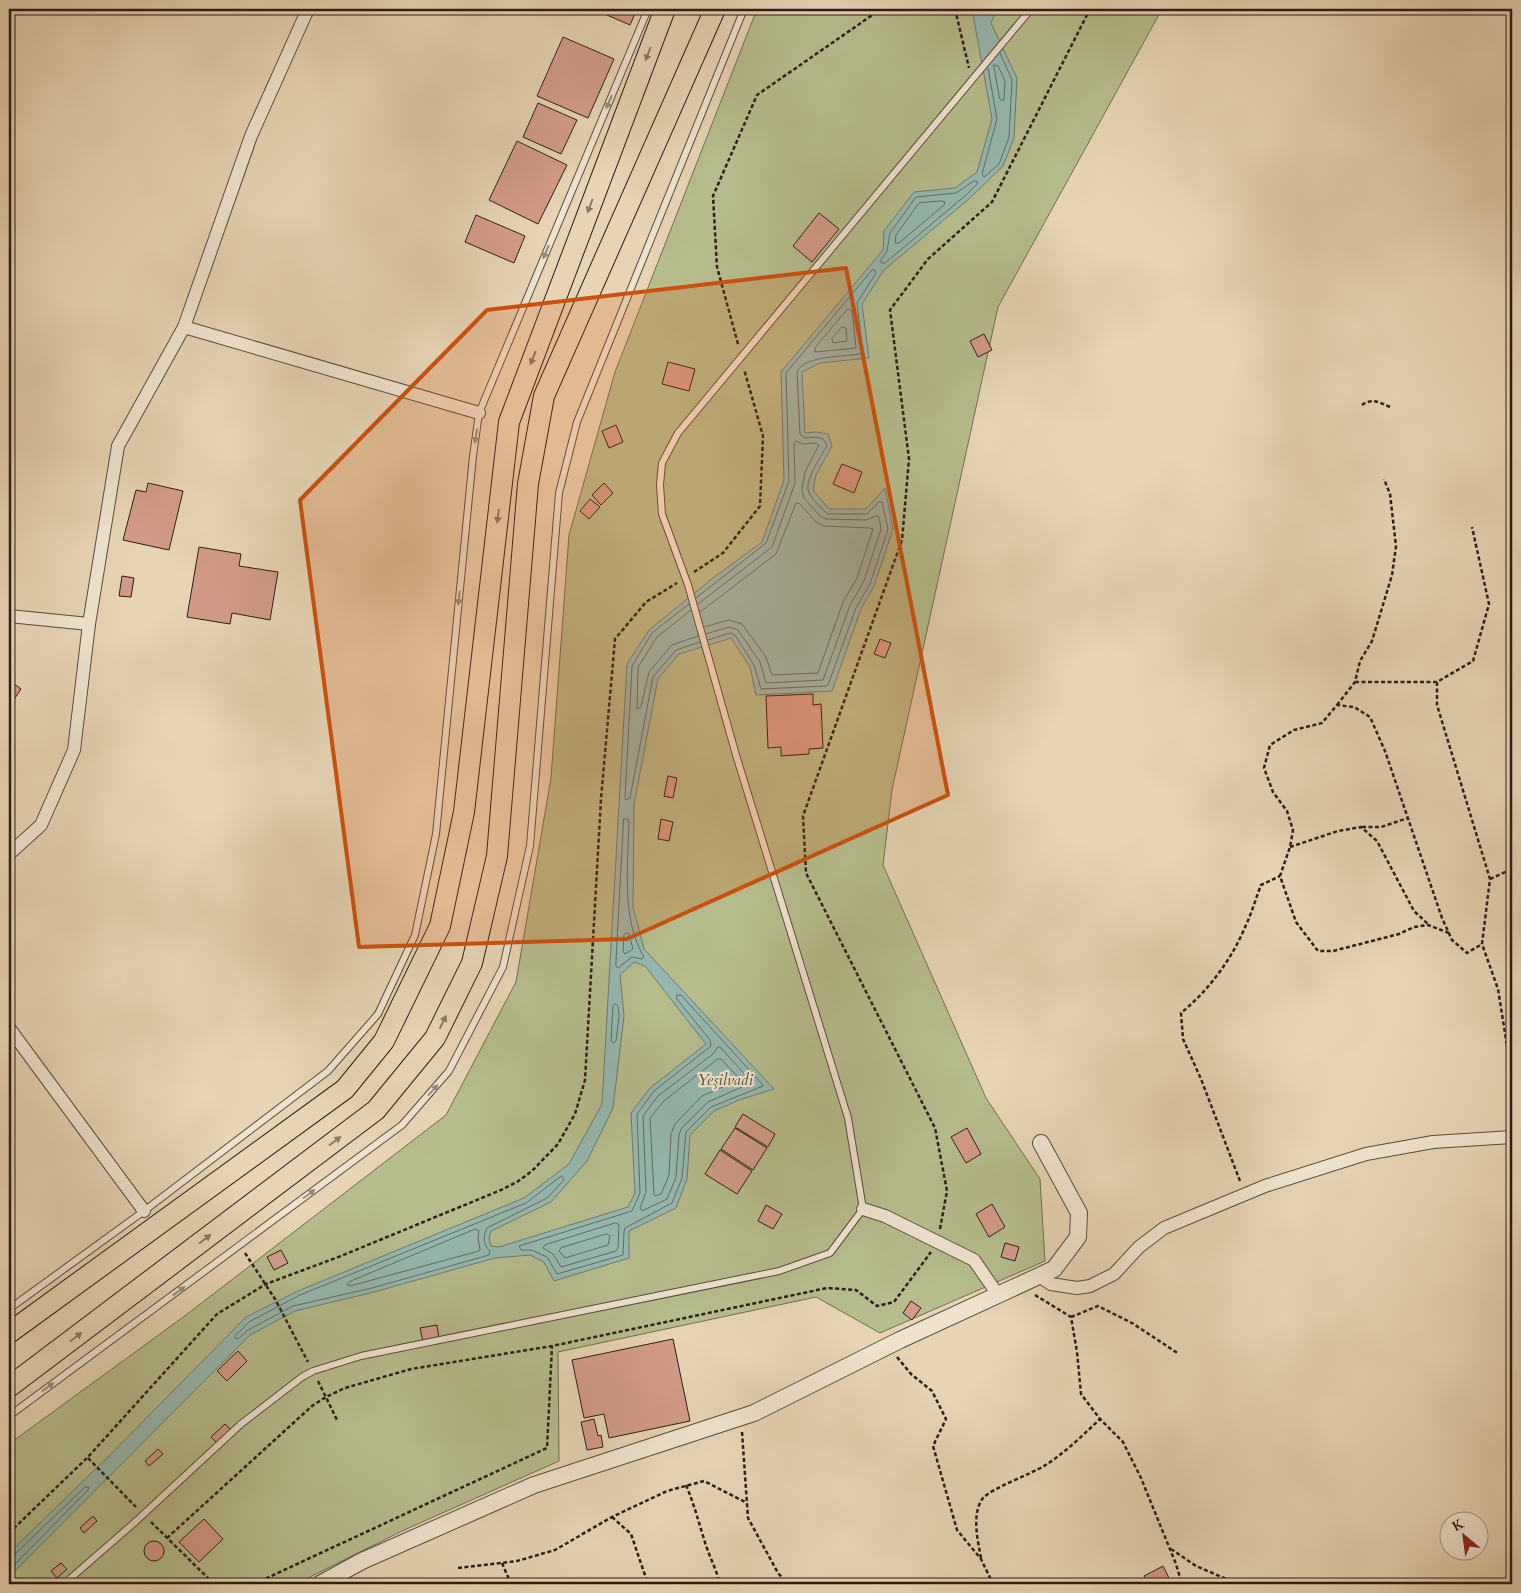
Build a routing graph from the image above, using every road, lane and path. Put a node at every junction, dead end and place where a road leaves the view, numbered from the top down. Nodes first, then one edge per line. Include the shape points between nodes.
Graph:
1 (308, 9) edge
2 (648, 9) edge
3 (665, 9) edge
4 (715, 9) edge
5 (744, 9) edge
6 (882, 9) edge
7 (955, 9) edge
8 (1031, 9) edge
9 (1090, 9) edge
10 (972, 81) junction
11 (184, 327) junction
12 (741, 357) junction
13 (1362, 405) dead end
14 (1390, 407) dead end
15 (479, 413) junction
16 (1384, 479) dead end
17 (1472, 527) dead end
18 (687, 581) junction
19 (9, 616) edge
20 (89, 624) junction
21 (1355, 682) junction
22 (1437, 682) junction
23 (1337, 705) junction
24 (1408, 818) junction
25 (1361, 826) junction
26 (1290, 847) junction
27 (9, 854) edge
28 (1512, 868) edge
29 (1280, 876) junction
30 (1490, 880) junction
31 (1428, 924) junction
32 (1449, 933) junction
33 (1482, 944) junction
34 (9, 1028) edge
35 (1512, 1077) edge
36 (1512, 1137) edge
37 (1040, 1144) dead end
38 (1246, 1194) junction
39 (863, 1209) junction
40 (144, 1211) junction
41 (938, 1242) junction
42 (240, 1246) junction
43 (1039, 1276) junction
44 (266, 1284) junction
45 (1019, 1285) junction
46 (998, 1295) junction
47 (9, 1309) edge
48 (286, 1317) dead end
49 (1071, 1317) junction
50 (9, 1333) edge
51 (552, 1346) junction
52 (888, 1346) junction
53 (1179, 1354) dead end
54 (9, 1387) edge
55 (9, 1416) edge
56 (741, 1417) junction
57 (1100, 1419) junction
58 (88, 1457) junction
59 (686, 1485) junction
60 (747, 1503) junction
61 (144, 1514) junction
62 (612, 1517) junction
63 (9, 1533) edge
64 (167, 1538) junction
65 (1169, 1548) junction
66 (981, 1559) junction
67 (502, 1563) junction
68 (458, 1568) dead end
69 (64, 1584) edge
70 (214, 1584) edge
71 (254, 1584) edge
72 (320, 1584) edge
73 (511, 1584) edge
74 (648, 1584) edge
75 (720, 1584) edge
76 (788, 1584) edge
77 (993, 1584) edge
78 (1182, 1584) edge
79 (1238, 1584) edge

1 - 11 street via 251,136
2 -> 15 lane
3 -> 50 main road via 509,422 464,812 440,926 384,1041 345,1089
54 -> 4 main road via 376,1110 435,1038 472,963 497,856 528,484 544,396
42 -> 5 lane via 402,1125 450,1071 503,967 530,846 559,493 577,422
6 - 12 path via 757,95 713,196 716,267
7 - 10 path
8 - 10 lane
9 - 41 path via 992,202 928,260 890,310 909,459 902,540 803,816 806,873 935,1128 947,1190
10 - 12 lane
11 - 15 street
11 - 20 street via 118,446
12 - 18 lane via 678,433 662,463 662,514
12 - 18 path via 763,436 760,506 723,553
13 - 14 path via 1375,401
15 -> 40 lane via 472,456 436,834 415,936 378,1014 328,1071
16 - 21 path via 1390,494 1396,546 1392,575 1372,641 1360,661
17 - 22 path via 1489,604 1473,661
18 - 39 lane via 736,755 848,1118
18 - 44 path via 646,602 615,639 601,800 585,1080 567,1130 532,1171 501,1190
19 - 20 street
20 - 27 street via 74,750 41,825
21 - 22 path
21 - 23 path
22 - 30 path via 1437,705
23 - 24 path via 1354,707 1370,718
23 - 26 path via 1322,723 1294,730 1270,745 1264,768 1273,792 1287,811 1293,830
24 - 25 path via 1381,827
24 - 32 path
25 - 26 path via 1338,830
25 - 31 path via 1378,841 1414,911
26 - 29 path
28 - 30 path
29 - 31 path via 1296,922 1318,951 1333,951
29 - 38 path via 1261,885 1246,926 1227,962 1198,999 1182,1013 1183,1039
30 - 33 path
31 - 32 path
32 - 33 path via 1466,953
33 - 35 path via 1498,989
34 - 40 street
36 - 38 street via 1433,1142 1366,1154
37 - 43 street via 1079,1214 1078,1237 1054,1269
38 - 43 street via 1164,1228 1139,1247 1114,1274 1090,1286 1077,1288 1051,1284
39 - 41 street
39 - 61 lane via 830,1253 779,1271 361,1356 313,1371 241,1424
40 - 47 lane
41 - 46 street via 974,1260
41 - 51 path via 894,1302 877,1306 856,1290 827,1288
42 - 44 path
55 -> 42 lane
43 - 45 street
44 - 48 path
44 - 58 path via 217,1314
45 - 46 street
45 - 49 path
46 - 52 street
49 - 53 path via 1098,1306 1132,1323
49 - 57 path via 1081,1394
51 - 64 path via 411,1369 345,1388 326,1397 312,1406
51 - 71 path via 547,1448
52 - 56 street
52 - 66 path via 932,1391 946,1419 933,1446 957,1530
56 - 60 path
56 - 72 street via 534,1486 362,1561
57 - 65 path via 1123,1442
57 - 66 path via 1044,1466 983,1498 977,1513
58 - 61 path
58 - 63 path
59 - 60 path via 704,1481
59 - 62 path
59 - 75 path
60 - 76 path via 748,1518 778,1573
61 - 64 path
61 - 69 lane
62 - 67 path via 555,1550
62 - 74 path via 631,1534
64 - 70 path
65 - 78 path
65 - 79 path via 1196,1566
66 - 77 path
67 - 68 path
67 - 73 path

